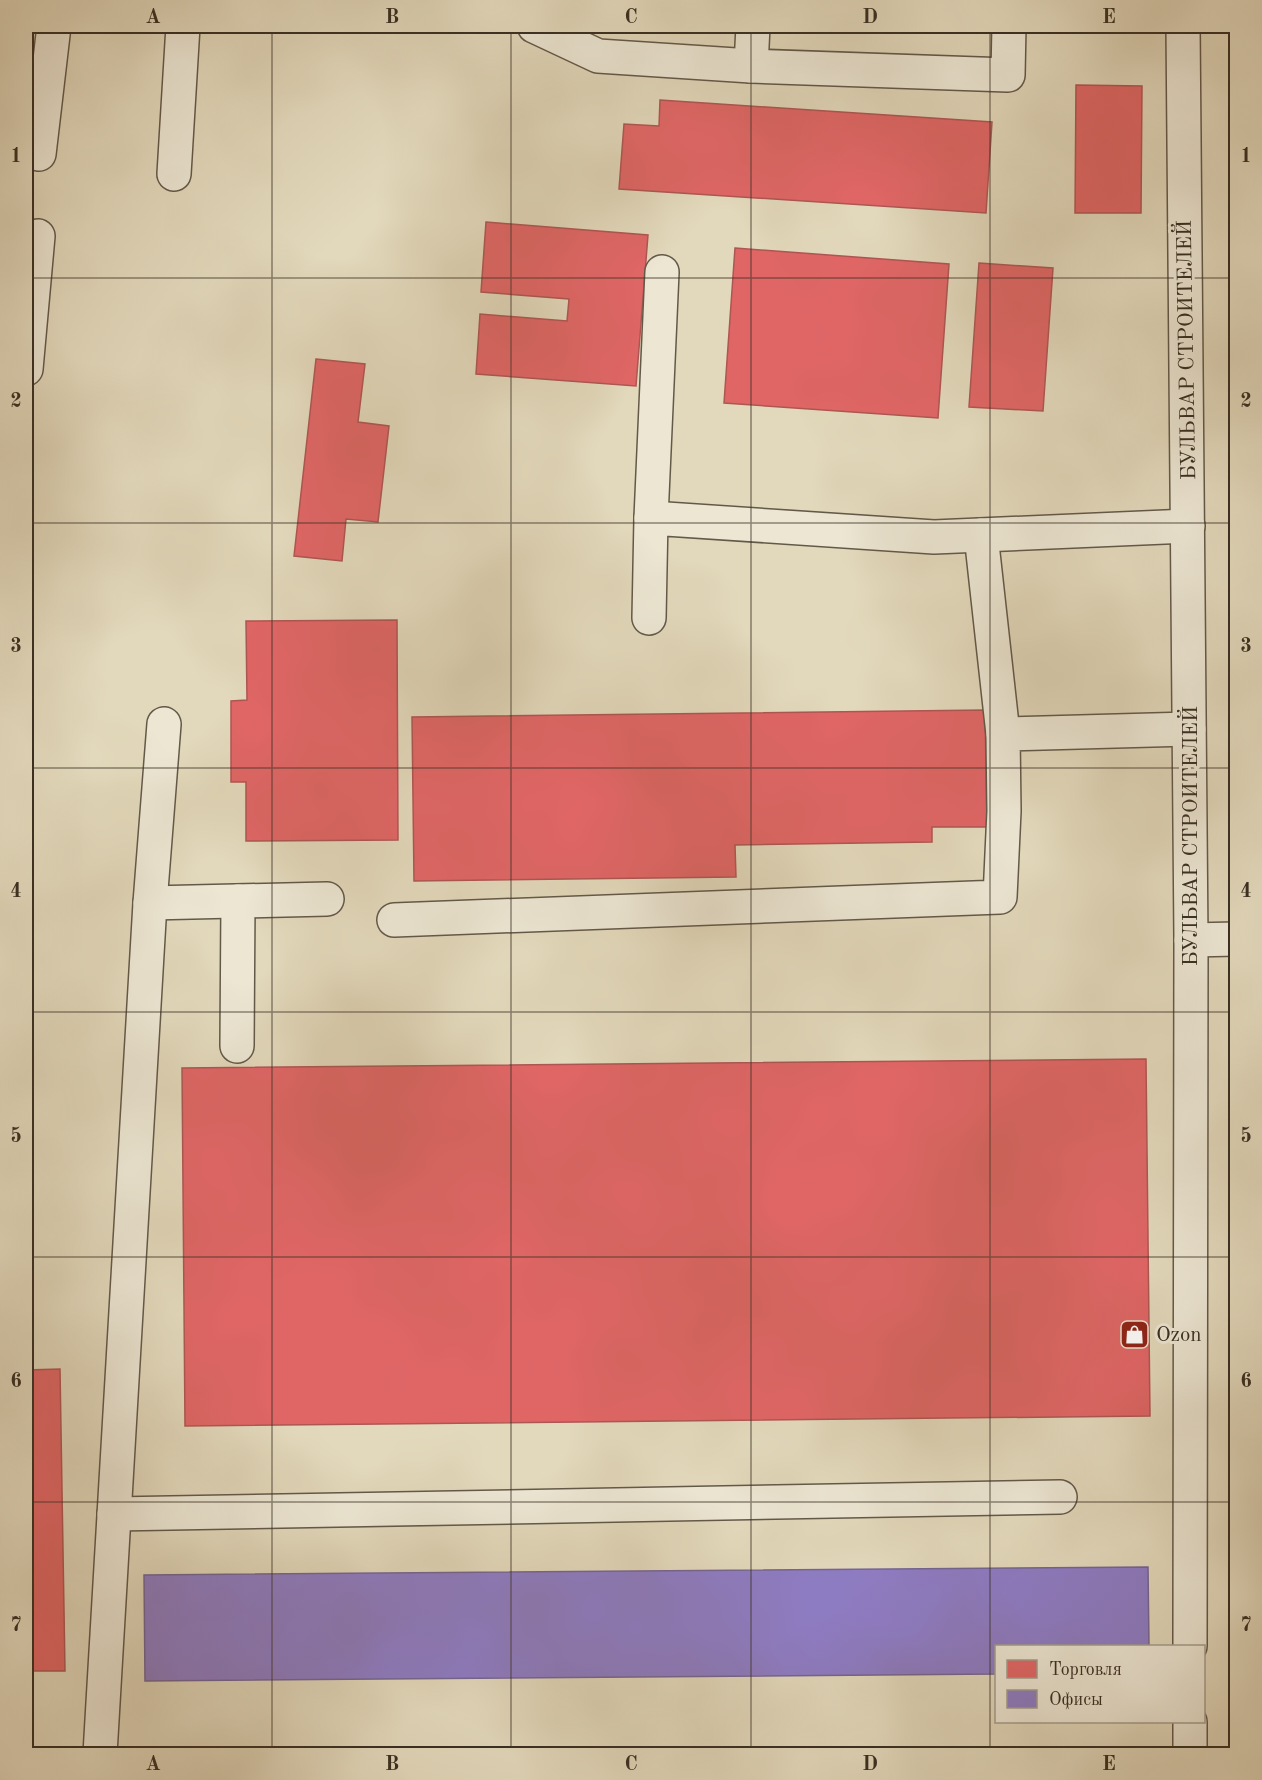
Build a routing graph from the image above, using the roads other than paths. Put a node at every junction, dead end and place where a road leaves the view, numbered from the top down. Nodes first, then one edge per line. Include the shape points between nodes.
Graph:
1 (54, 26) edge
2 (183, 26) edge
3 (534, 26) edge
4 (753, 26) edge
5 (1009, 26) edge
6 (1183, 26) edge
7 (751, 66) junction
8 (39, 154) dead end
9 (174, 174) dead end
10 (38, 236) dead end
11 (662, 272) dead end
12 (26, 369) edge
13 (651, 518) junction
14 (1188, 526) junction
15 (981, 535) junction
16 (649, 618) dead end
17 (164, 724) dead end
18 (1189, 729) junction
19 (1003, 734) junction
20 (327, 899) dead end
21 (238, 901) junction
22 (150, 903) junction
23 (394, 920) dead end
24 (1236, 939) edge
25 (1191, 940) junction
26 (237, 1046) dead end
27 (1060, 1497) dead end
28 (114, 1514) junction
29 (1190, 1645) edge
30 (1190, 1723) edge
31 (100, 1755) edge
32 (1190, 1755) edge

1 - 8 street
2 - 9 street
3 - 7 street via 598,56
4 - 7 street
5 - 7 street via 1008,75
6 - 14 street, БУЛЬВАР СТРОИТЕЛЕЙ
10 - 12 street
11 - 13 street
13 - 15 street via 934,537
13 - 16 street
14 - 15 street
14 - 18 street, БУЛЬВАР СТРОИТЕЛЕЙ
15 - 19 street
17 - 22 street
18 - 19 street
18 - 25 street, БУЛЬВАР СТРОИТЕЛЕЙ
19 - 23 street via 1000,897
20 - 21 street
21 - 22 street
21 - 26 street
22 - 28 street
24 - 25 street
25 - 29 street, БУЛЬВАР СТРОИТЕЛЕЙ
27 - 28 street
28 - 31 street
30 - 32 street

